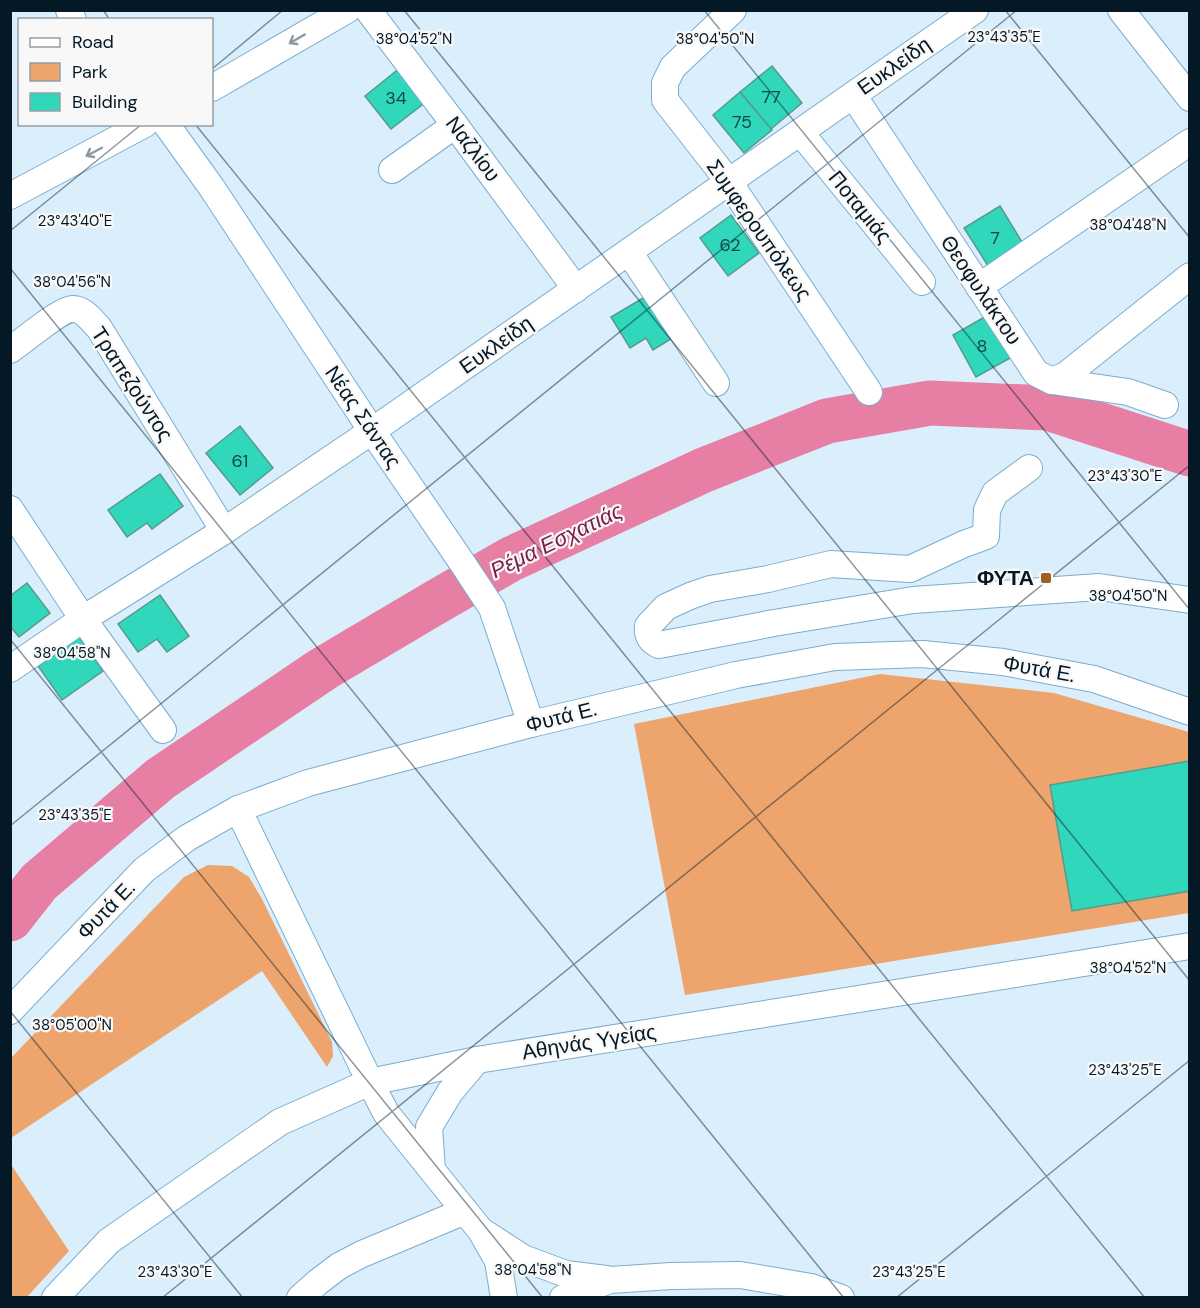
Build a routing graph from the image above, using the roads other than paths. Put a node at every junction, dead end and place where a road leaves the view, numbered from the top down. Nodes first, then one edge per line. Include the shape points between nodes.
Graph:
1 (347, 10) edge
2 (368, 10) edge
3 (733, 10) edge
4 (975, 10) edge
5 (1121, 10) edge
6 (213, 87) edge
7 (853, 95) junction
8 (1190, 98) edge
9 (455, 125) junction
10 (142, 126) edge
11 (167, 126) edge
12 (800, 132) junction
13 (1190, 142) edge
14 (392, 170) dead end
15 (729, 182) junction
16 (10, 195) edge
17 (629, 252) junction
18 (1190, 276) edge
19 (922, 282) dead end
20 (979, 287) junction
21 (576, 290) junction
22 (10, 350) edge
23 (1052, 381) junction
24 (716, 383) dead end
25 (869, 392) dead end
26 (1165, 405) dead end
27 (372, 431) junction
28 (1029, 468) dead end
29 (10, 509) edge
30 (224, 531) junction
31 (1190, 600) edge
32 (83, 619) junction
33 (10, 669) edge
34 (1190, 712) edge
35 (531, 724) junction
36 (163, 730) dead end
37 (238, 809) junction
38 (1190, 946) edge
39 (10, 1011) edge
40 (477, 1060) junction
41 (369, 1082) junction
42 (432, 1170) junction
43 (465, 1211) junction
44 (481, 1231) junction
45 (610, 1280) junction
46 (55, 1298) edge
47 (300, 1298) edge
48 (504, 1298) edge
49 (563, 1298) edge
50 (841, 1298) edge

1 -> 6 street
2 - 9 street, Ναζλίου
3 - 15 street, Συμφερουπόλεως via 673,67 665,83 665,100
4 - 7 street, Ευκλείδη
5 - 8 street
7 - 12 street, Ευκλείδη
7 - 20 street, Θεοφυλάκτου
9 - 14 street
9 - 21 street, Ναζλίου
10 -> 16 street
11 - 27 street, Νέας Σάντας
12 - 15 street, Ευκλείδη
12 - 19 street, Ποταμιάς
13 - 20 street
15 - 17 street, Ευκλείδη
15 - 25 street, Συμφερουπόλεως
17 - 21 street, Ευκλείδη
17 - 24 street
18 - 23 street via 1066,375
20 - 23 street, Θεοφυλάκτου via 1036,373
21 - 27 street, Ευκλείδη
22 - 30 street, Τραπεζούντος via 63,312 73,309 85,313 99,328
23 - 26 street via 1128,392
27 - 30 street, Ευκλείδη
27 - 35 street, Νέας Σάντας via 492,609
28 - 31 street via 995,493 987,510 986,536 910,569 831,564 710,589 666,607 648,626 647,633 659,645 913,600 1099,588
29 - 32 street
30 - 32 street, Ευκλείδη
32 - 33 street, Ευκλείδη
32 - 36 street
34 - 35 street, Φυτά Ε. via 1095,679 1003,662 922,654 835,657 736,675
35 - 37 street, Φυτά Ε. via 308,783
37 - 39 street, Φυτά Ε. via 144,870
37 - 41 street
38 - 40 street, Αθηνάς Υγείας
40 - 41 street, Αθηνάς Υγείας
40 - 42 street via 450,1092 429,1127
41 - 42 street via 386,1113
41 - 46 street, Αθηνάς Υγείας via 280,1122 109,1241
42 - 43 street
43 - 44 street
43 - 47 street via 354,1258
44 - 45 street via 523,1258 566,1274
44 - 48 street via 498,1262
45 - 49 street
45 - 50 street via 740,1275 811,1287

